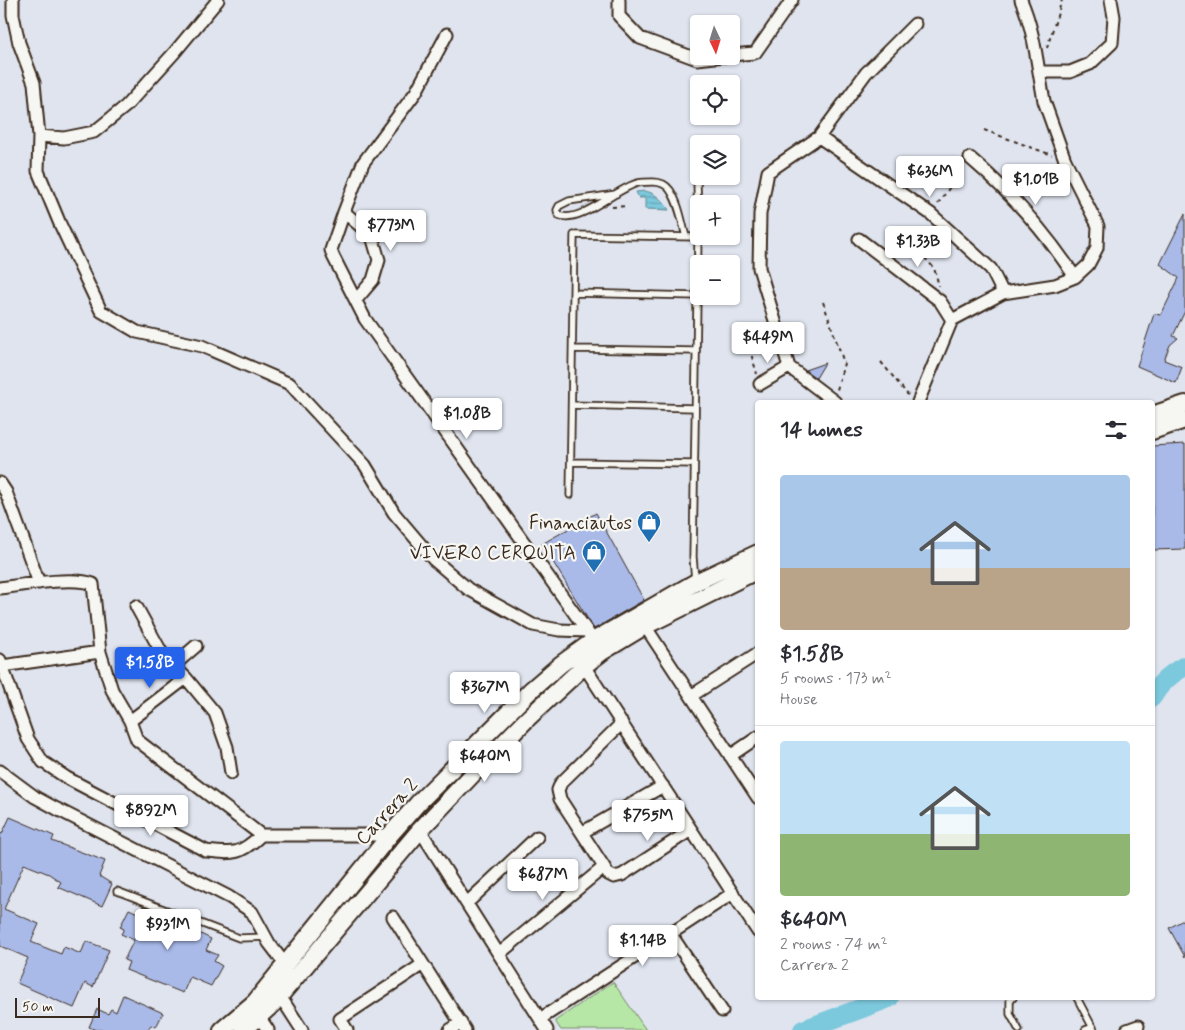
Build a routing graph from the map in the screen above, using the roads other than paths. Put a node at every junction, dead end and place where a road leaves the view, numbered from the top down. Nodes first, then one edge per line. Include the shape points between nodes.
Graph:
1 (13, 0) edge
2 (218, 0) edge
3 (619, 0) edge
4 (792, 0) edge
5 (1021, 0) edge
6 (1111, 0) edge
7 (915, 24) dead end
8 (447, 34) dead end
9 (740, 54) edge
10 (690, 57) edge
11 (1039, 72) junction
12 (39, 136) junction
13 (819, 138) junction
14 (970, 158) road end
15 (616, 194) junction
16 (344, 212) junction
17 (686, 237) junction
18 (690, 237) edge
19 (859, 239) dead end
20 (1075, 277) junction
21 (1003, 293) junction
22 (574, 294) junction
23 (690, 296) edge
24 (356, 300) junction
25 (697, 305) edge
26 (952, 320) junction
27 (573, 350) junction
28 (696, 351) junction
29 (789, 367) junction
30 (760, 384) road end
31 (914, 399) edge
32 (831, 400) edge
33 (572, 404) junction
34 (1185, 404) edge
35 (695, 408) junction
36 (1155, 414) edge
37 (1185, 420) edge
38 (1155, 430) edge
39 (571, 462) junction
40 (694, 464) junction
41 (0, 484) edge
42 (570, 495) dead end
43 (755, 554) edge
44 (755, 571) edge
45 (696, 582) junction
46 (39, 583) junction
47 (0, 588) edge
48 (136, 606) dead end
49 (645, 626) junction
50 (590, 636) junction
51 (196, 646) dead end
52 (100, 652) junction
53 (755, 655) edge
54 (1, 663) edge
55 (173, 666) junction
56 (584, 666) junction
57 (186, 678) junction
58 (691, 696) junction
59 (130, 721) junction
60 (622, 723) junction
61 (755, 739) edge
62 (730, 756) junction
63 (0, 771) edge
64 (231, 773) dead end
65 (663, 786) junction
66 (755, 794) edge
67 (420, 830) junction
68 (691, 830) junction
69 (583, 832) junction
70 (390, 834) junction
71 (261, 835) junction
72 (537, 837) dead end
73 (604, 867) junction
74 (117, 891) dead end
75 (732, 893) junction
76 (467, 903) junction
77 (393, 917) dead end
78 (755, 928) edge
79 (670, 933) junction
80 (266, 937) junction
81 (499, 954) junction
82 (285, 964) junction
83 (423, 964) junction
84 (280, 996) junction
85 (1010, 1000) edge
86 (1078, 1000) edge
87 (722, 1011) dead end
88 (540, 1019) junction
89 (264, 1023) edge
90 (463, 1026) edge
91 (1138, 1026) dead end
92 (1093, 1029) edge
93 (222, 1030) edge
94 (244, 1030) edge
95 (302, 1030) edge
96 (347, 1030) edge
97 (450, 1030) edge
98 (547, 1030) edge
99 (1019, 1030) edge
100 (1085, 1030) edge
101 (1127, 1030) edge

1 - 12 street via 19,43 34,83
2 - 12 street via 126,106 94,132 64,138
3 - 10 street via 619,16 640,38
4 - 9 street via 755,52
5 - 11 street via 1031,28
6 - 11 street via 1114,17 1112,43 1090,64 1070,72
7 - 13 street via 866,73
8 - 16 street via 416,92 363,163
11 - 20 street via 1044,101 1065,160 1098,226 1097,248 1088,265
12 - 50 street via 38,170 101,311 137,332 202,346 290,384 365,465 394,513 433,558 468,589 533,625
13 - 21 street via 930,214 991,269
13 - 29 street via 768,172 760,214 759,268
14 - 20 street via 998,182 1056,248
15 - 15 lane via 564,203 557,210 558,215 564,217 582,212
15 - 17 lane via 638,183 663,183 678,208
16 - 24 street via 331,250
16 - 24 street via 372,236 379,260 373,280
17 - 18 lane
17 - 22 lane via 574,235
19 - 26 street via 940,301
20 - 21 street via 1056,285
21 - 26 street
22 - 23 lane
22 - 27 lane
24 - 50 street via 365,319
25 - 28 lane
26 - 31 street
27 - 28 lane
27 - 33 lane
28 - 35 lane
29 - 30 street
29 - 32 street
33 - 35 lane
33 - 39 lane
34 - 36 main road
35 - 40 lane
37 - 38 main road
39 - 40 lane
39 - 42 lane
40 - 45 lane via 693,556
41 - 46 street via 6,492
43 - 45 main road, Carrera 2
44 - 49 main road, Carrera 2
45 - 50 main road, Carrera 2
46 - 47 street
46 - 52 street via 86,581 93,584
48 - 55 street via 164,657
49 - 56 main road, Carrera 2
49 - 58 street
50 - 70 main road, Carrera 2
51 - 55 street
52 - 54 street
52 - 59 street via 112,690
53 - 58 street
54 - 71 street via 28,739 43,762 59,773 206,851 229,853 247,848
55 - 57 street
56 - 60 street
56 - 67 main road, Carrera 2 via 472,774
57 - 59 street
57 - 64 street via 215,713 227,747
58 - 62 street
59 - 71 street via 137,740
60 - 65 street
60 - 69 street via 561,783 558,790 560,799
61 - 62 street
62 - 66 street
63 - 80 street via 35,797 229,897 252,912
65 - 68 street
65 - 69 street
67 - 76 street
67 - 84 main road, Carrera 2
68 - 73 street via 622,875 614,877
68 - 75 street
69 - 73 street
70 - 71 street
70 - 82 main road, Carrera 2
72 - 76 street
73 - 81 street
74 - 80 lane via 239,938
75 - 78 street
75 - 79 street
76 - 81 street
77 - 83 street
79 - 87 street
79 - 88 street
80 - 82 street
81 - 88 street
82 - 93 main road, Carrera 2 via 255,1002
83 - 90 street
83 - 96 street via 340,1019
84 - 89 main road, Carrera 2
84 - 95 street
85 - 99 lane via 1010,1014
86 - 92 lane
88 - 98 street
89 - 94 main road, Carrera 2
90 - 97 street
91 - 101 street
92 - 100 lane

